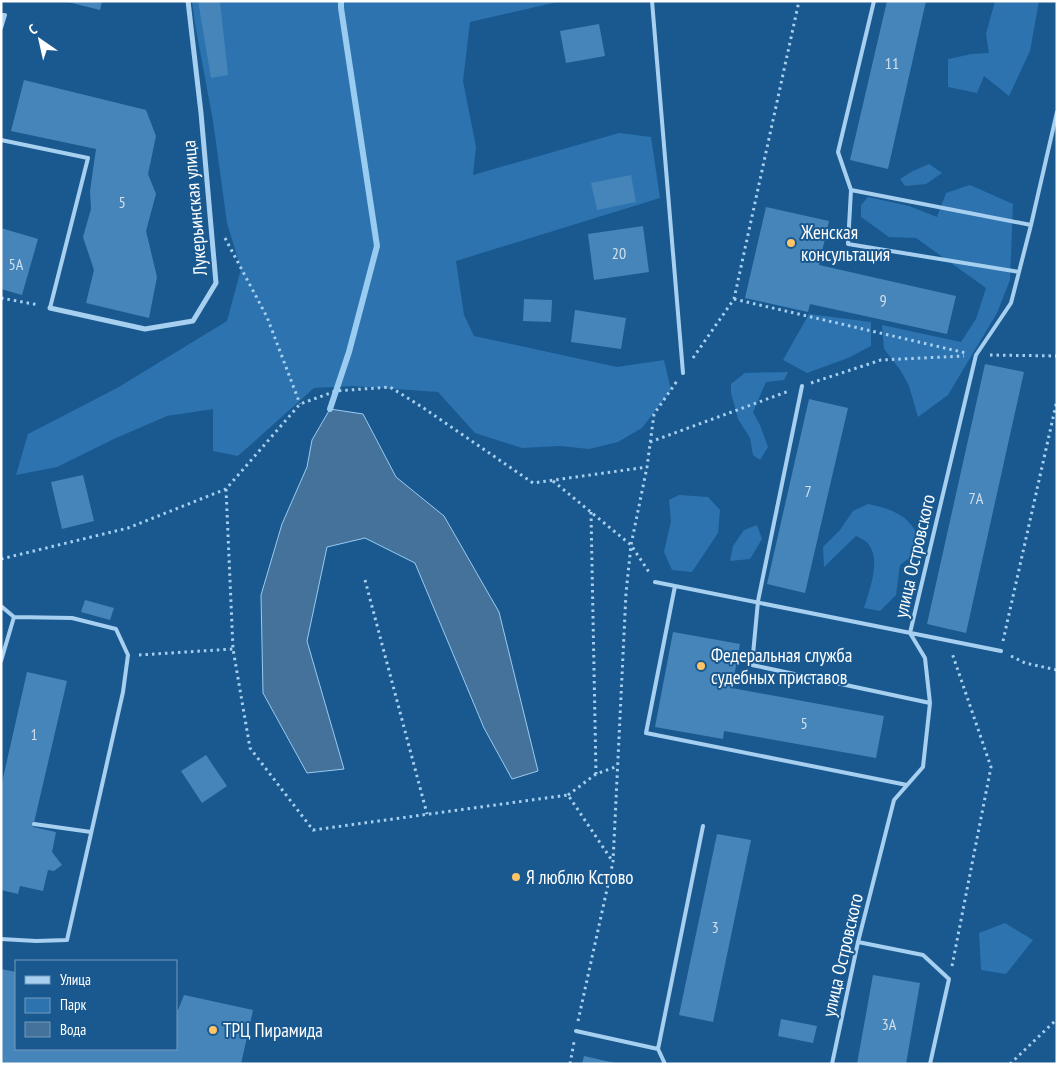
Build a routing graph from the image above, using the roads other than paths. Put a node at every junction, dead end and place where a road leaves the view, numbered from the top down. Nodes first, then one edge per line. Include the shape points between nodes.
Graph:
1 (188, 1) edge
2 (652, 1) edge
3 (874, 1) edge
4 (1, 14) edge
5 (1, 28) edge
6 (1057, 112) edge
7 (1, 140) edge
8 (851, 190) junction
9 (1031, 225) junction
10 (1019, 272) junction
11 (50, 308) joint
12 (683, 373) road end
13 (802, 386) dead end
14 (655, 582) road end
15 (674, 586) junction
16 (758, 601) junction
17 (1, 606) edge
18 (14, 617) junction
19 (910, 633) junction
20 (1001, 651) road end
21 (1, 661) edge
22 (930, 703) junction
23 (907, 785) junction
24 (34, 824) dead end
25 (703, 826) dead end
26 (91, 832) junction
27 (1, 939) edge
28 (858, 942) junction
29 (576, 1031) road end
30 (658, 1049) junction
31 (665, 1064) edge
32 (832, 1064) edge
33 (930, 1064) edge

1 - 11 street, Лукерьинская улица via 216,283 194,321 145,330
2 - 12 lane
3 - 8 lane via 838,152
4 - 5 lane via 6,15
6 - 9 lane, улица Островского
7 - 11 lane via 88,158
8 - 9 lane
8 - 10 lane via 848,244
9 - 10 lane, улица Островского
10 - 19 lane, улица Островского via 1011,303 976,355
13 - 16 lane
14 - 15 lane
15 - 16 lane
15 - 23 lane via 646,733
16 - 19 lane
16 - 22 lane via 752,665
17 - 18 lane
18 - 21 lane
18 - 26 lane via 72,618 116,629 128,656 123,692
19 - 20 lane
19 - 22 lane, улица Островского via 925,658
22 - 23 lane, улица Островского via 923,767
23 - 28 lane, улица Островского via 894,800
24 - 26 lane
25 - 30 lane
26 - 27 lane via 67,940
28 - 32 lane, улица Островского
28 - 33 lane via 923,954 949,979
29 - 30 lane
30 - 31 lane

